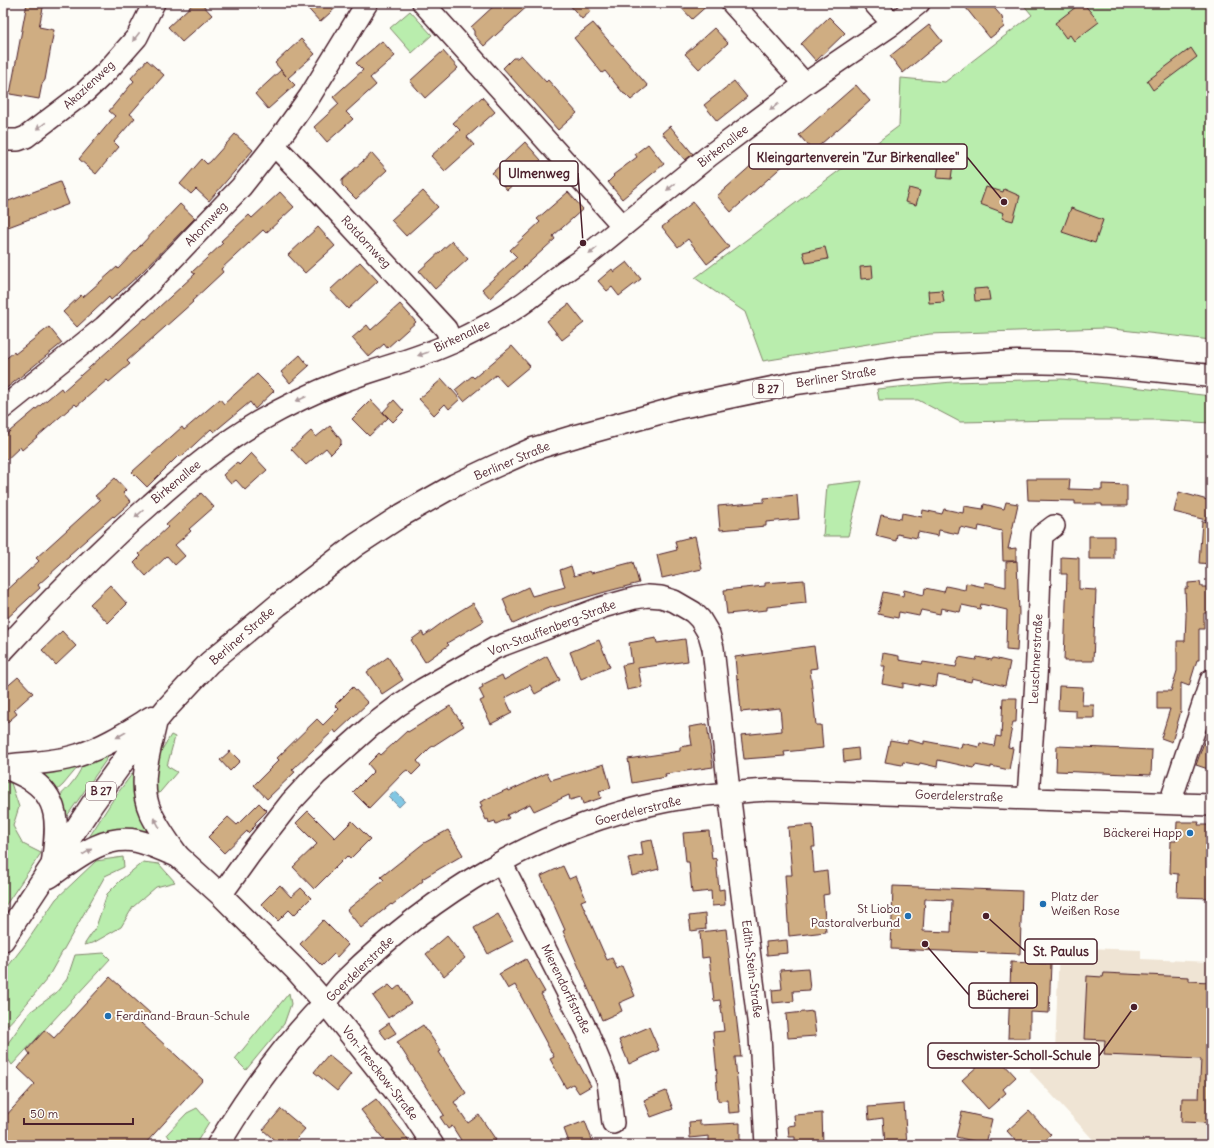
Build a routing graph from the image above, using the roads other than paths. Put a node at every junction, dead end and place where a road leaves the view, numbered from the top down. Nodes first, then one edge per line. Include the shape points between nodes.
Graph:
1 (154, 3) edge
2 (367, 3) edge
3 (423, 3) edge
4 (732, 3) edge
5 (874, 3) edge
6 (919, 3) edge
7 (893, 24) junction
8 (805, 84) junction
9 (3, 140) edge
10 (274, 145) junction
11 (623, 226) junction
12 (452, 343) junction
13 (1211, 376) edge
14 (3, 408) edge
15 (1054, 526) dead end
16 (3, 651) edge
17 (1211, 680) edge
18 (161, 715) junction
19 (3, 766) edge
20 (730, 793) junction
21 (1028, 798) junction
22 (1170, 803) junction
23 (1211, 805) edge
24 (178, 856) junction
25 (501, 862) junction
26 (47, 873) junction
27 (221, 895) junction
28 (3, 940) edge
29 (325, 1003) junction
30 (613, 1123) dead end
31 (218, 1145) edge
32 (433, 1145) edge
33 (766, 1145) edge

1 -> 9 street, Akazienweg via 137,37 85,92 26,137
2 - 10 street, Ahornweg via 310,96
3 - 11 street
4 - 8 street
5 - 7 street
6 - 7 street, Birkenallee
7 - 8 street, Birkenallee
8 -> 11 street, Birkenallee
10 - 12 street, Rotdornweg via 446,329
10 - 14 street, Ahornweg via 241,188 145,288 86,342
11 -> 12 street, Birkenallee via 519,306
12 -> 16 street, Birkenallee via 302,398 257,422 224,444 111,538
13 - 18 main road, Berliner Straße / B 27 via 1070,363 1017,362 904,368 796,383 731,396 627,421 534,449 456,485 402,515 356,545 278,605 209,664
15 - 21 street, Leuschnerstraße via 1042,535 1036,686
17 - 22 street
18 -> 19 main road via 100,747 79,755 47,762
24 -> 18 main road via 149,810 145,788 146,766
18 - 26 main road, Berliner Straße / B 27 via 97,797
19 - 26 main road via 40,787 56,815 56,834
20 - 21 street, Goerdelerstraße via 800,790
20 - 25 street, Goerdelerstraße via 664,802 597,820 543,841
20 - 27 street, Von-Stauffenberg-Straße via 716,665 709,634 694,612 674,601 661,597 635,598 603,607 495,648 399,705 316,774 291,802
20 - 33 street, Edith-Stein-Straße via 760,1036
21 - 22 street, Goerdelerstraße
22 - 23 street, Goerdelerstraße
26 -> 24 main road via 91,849 115,841 136,841
24 - 27 main road
25 - 29 street, Goerdelerstraße via 446,895 398,931 344,981
25 - 30 street, Mierendorffstraße via 587,1031 608,1082
26 - 28 main road, Berliner Straße / B 27
27 - 29 main road via 296,970
29 - 31 main road, Goerdelerstraße via 294,1037
29 - 32 street, Von-Tresckow-Straße via 412,1113

